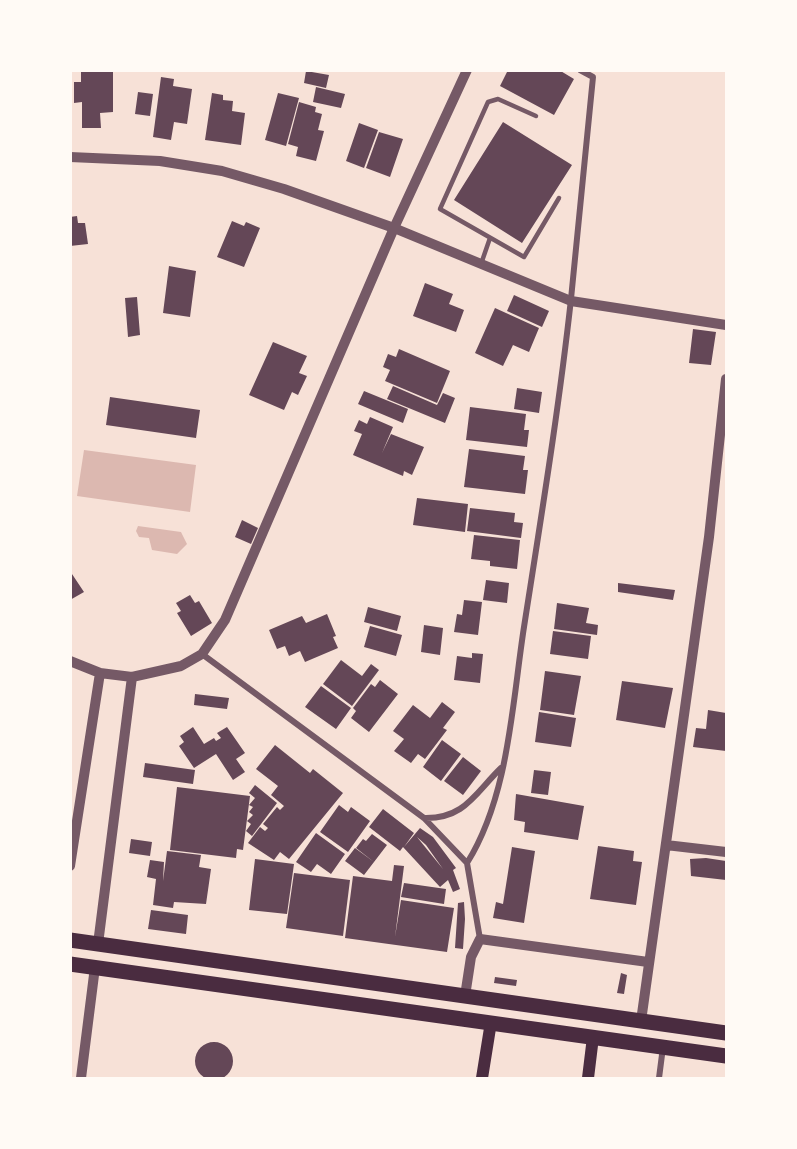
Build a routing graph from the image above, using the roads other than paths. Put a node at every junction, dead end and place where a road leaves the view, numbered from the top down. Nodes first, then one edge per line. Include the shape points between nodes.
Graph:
1 (467, 70) edge
2 (580, 70) edge
3 (594, 74) edge
4 (536, 116) dead end
5 (70, 157) edge
6 (559, 198) dead end
7 (394, 228) junction
8 (490, 237) junction
9 (481, 264) junction
10 (571, 301) junction
11 (726, 325) edge
12 (726, 379) edge
13 (202, 654) junction
14 (70, 661) edge
15 (100, 673) junction
16 (132, 677) junction
17 (501, 768) junction
18 (424, 818) junction
19 (666, 844) junction
20 (726, 852) edge
21 (467, 863) junction
22 (70, 866) edge
23 (480, 939) junction
24 (70, 940) edge
25 (98, 944) junction
26 (648, 962) junction
27 (70, 964) edge
28 (95, 967) junction
29 (465, 996) junction
30 (641, 1021) junction
31 (491, 1022) junction
32 (726, 1033) edge
33 (593, 1037) junction
34 (663, 1047) junction
35 (726, 1056) edge
36 (81, 1078) edge
37 (482, 1078) edge
38 (588, 1078) edge
39 (659, 1078) edge

1 - 7 street
2 - 3 street
3 - 10 street
4 - 8 lane via 498,99 488,102 440,209
5 - 7 street via 160,161 222,171
6 - 8 lane via 524,257
7 - 9 street
7 - 13 street via 225,620
8 - 9 lane
9 - 10 street
10 - 11 street
10 - 17 street via 512,715
12 - 19 street via 709,537
13 - 16 street via 181,666
13 - 18 street
14 - 15 street
15 - 16 street
15 - 22 street
16 - 25 street
17 - 18 street via 460,811 440,819
17 - 21 street via 492,813
18 - 21 street
19 - 20 street
19 - 26 street
21 - 23 street
23 - 26 street
23 - 29 street via 471,957
24 - 25 highway
25 - 29 highway
26 - 30 street
27 - 28 highway
28 - 31 highway
28 - 36 street
29 - 30 highway
30 - 32 highway
31 - 33 highway
31 - 37 main road
33 - 34 highway
33 - 38 main road
34 - 35 highway
34 - 39 street

